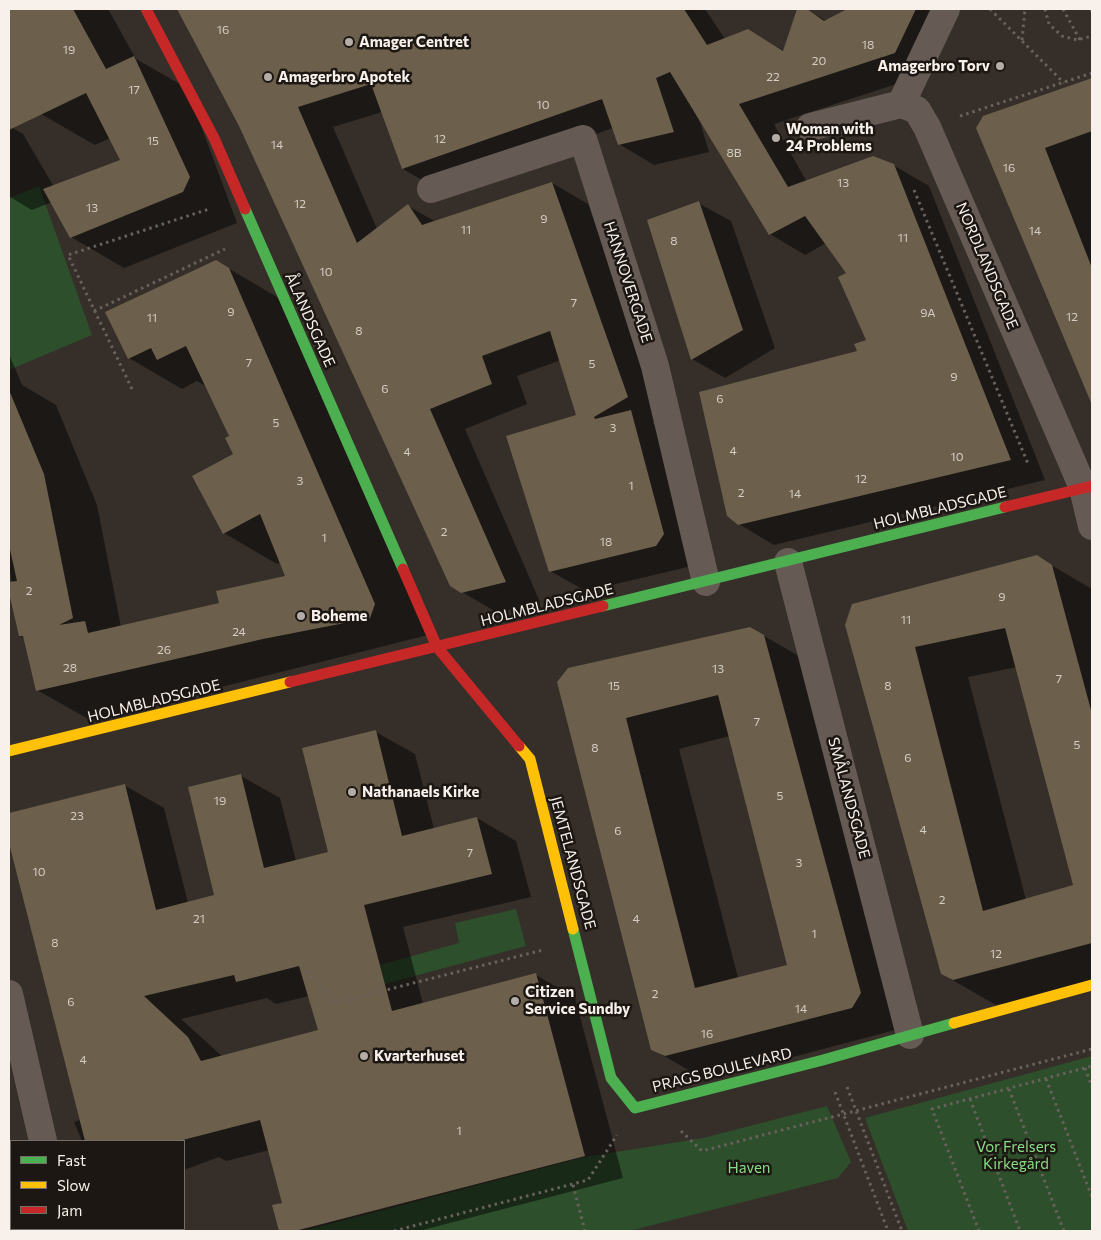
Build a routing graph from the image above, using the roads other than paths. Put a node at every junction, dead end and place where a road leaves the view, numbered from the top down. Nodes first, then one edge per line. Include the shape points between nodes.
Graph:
1 (146, 9) edge
2 (946, 9) edge
3 (901, 104) junction
4 (810, 127) dead end
5 (430, 189) dead end
6 (1087, 487) edge
7 (1092, 526) edge
8 (788, 562) junction
9 (706, 582) junction
10 (437, 648) junction
11 (9, 751) edge
12 (1092, 985) edge
13 (9, 994) edge
14 (910, 1035) junction
15 (635, 1108) joint
16 (43, 1140) edge

1 - 10 street, ÅLANDSGADE via 214,138
2 - 3 street
3 - 4 street
3 - 6 street, NORDLANDSGADE via 917,110 927,127
5 - 9 street, HANNOVERGADE via 583,139 655,366
6 - 7 street, NORDLANDSGADE
6 - 8 street, HOLMBLADSGADE
8 - 9 street, HOLMBLADSGADE
8 - 14 street, SMÅLANDSGADE
9 - 10 street, HOLMBLADSGADE
10 - 11 street, HOLMBLADSGADE
10 - 15 street, JEMTELANDSGADE via 530,759 611,1078
12 - 14 street, PRAGS BOULEVARD
13 - 16 street
14 - 15 street, PRAGS BOULEVARD

